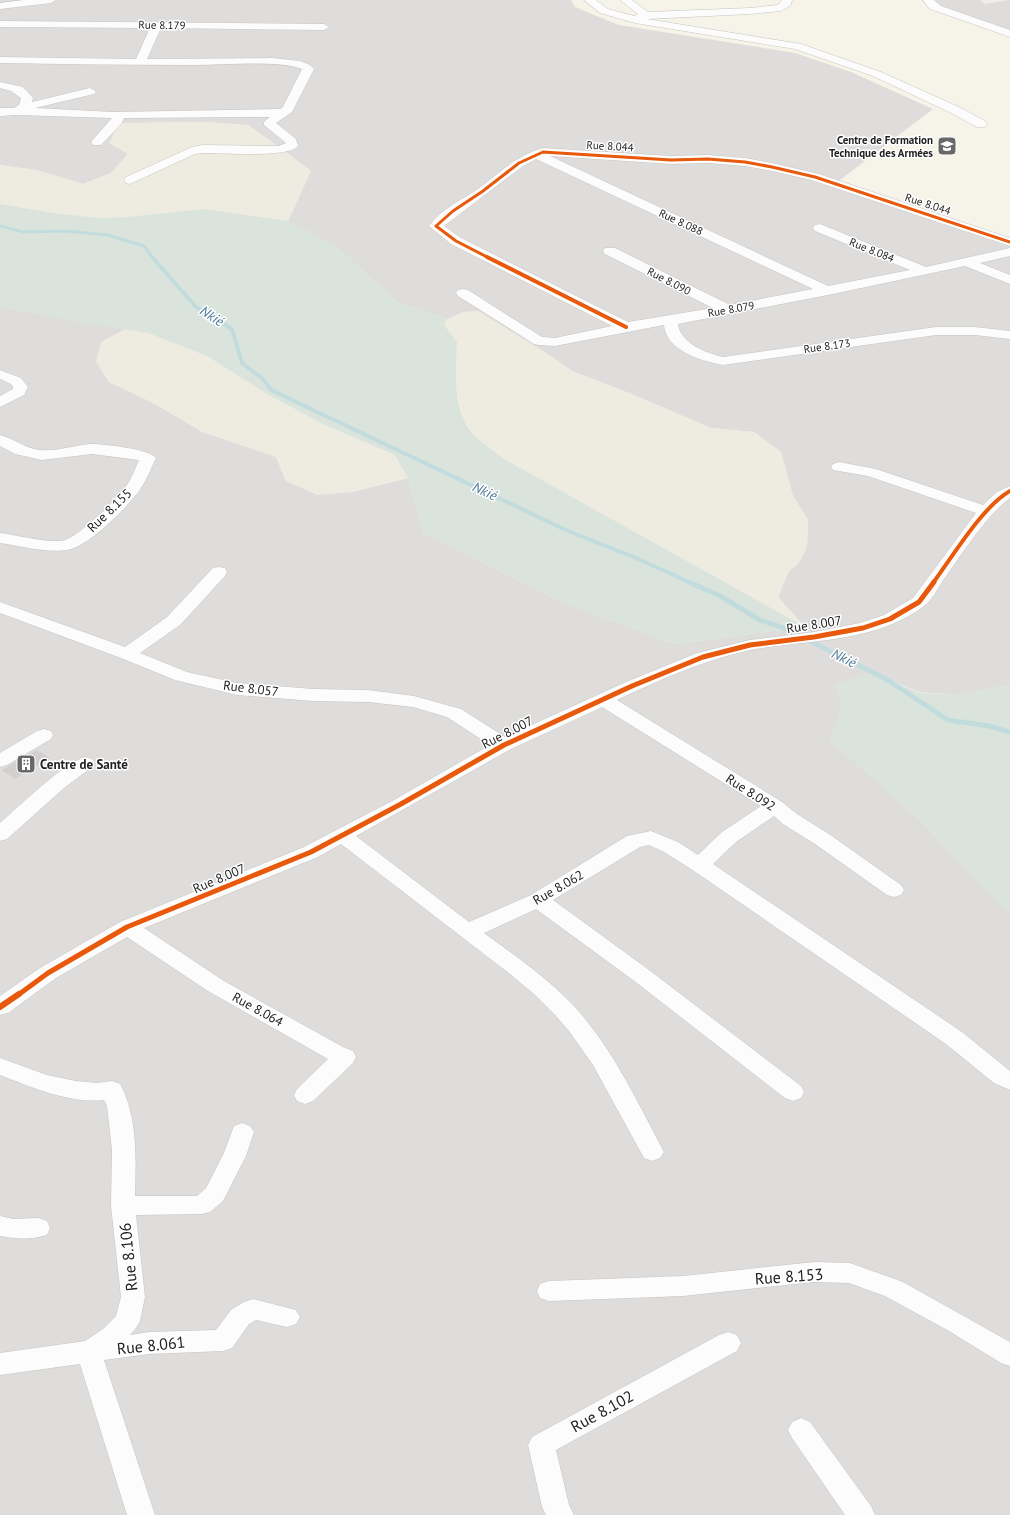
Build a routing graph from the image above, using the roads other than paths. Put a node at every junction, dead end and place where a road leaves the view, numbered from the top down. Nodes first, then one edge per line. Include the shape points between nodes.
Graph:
1 (51, 0) edge
2 (589, 0) edge
3 (625, 0) edge
4 (738, 0) edge
5 (787, 0) edge
6 (928, 0) edge
7 (0, 6) edge
8 (750, 11) junction
9 (646, 14) junction
10 (635, 20) junction
11 (0, 24) edge
12 (157, 25) junction
13 (324, 27) dead end
14 (1010, 34) edge
15 (0, 60) edge
16 (140, 62) junction
17 (0, 85) edge
18 (90, 92) dead end
19 (20, 109) junction
20 (0, 112) edge
21 (281, 113) junction
22 (114, 115) junction
23 (981, 124) dead end
24 (97, 142) dead end
25 (535, 154) junction
26 (130, 180) dead end
27 (820, 228) dead end
28 (1010, 242) edge
29 (610, 251) dead end
30 (1010, 252) edge
31 (966, 262) junction
32 (925, 271) junction
33 (1010, 280) edge
34 (828, 290) junction
35 (463, 293) dead end
36 (728, 310) junction
37 (678, 318) junction
38 (626, 327) junction
39 (1010, 335) edge
40 (0, 374) edge
41 (0, 402) edge
42 (0, 440) edge
43 (839, 467) dead end
44 (1008, 495) edge
45 (986, 511) junction
46 (0, 538) edge
47 (219, 572) dead end
48 (0, 607) edge
49 (128, 654) junction
50 (604, 700) junction
51 (44, 735) dead end
52 (504, 745) junction
53 (0, 761) edge
54 (85, 763) dead end
55 (775, 806) junction
56 (0, 834) edge
57 (342, 835) junction
58 (701, 866) junction
59 (894, 890) dead end
60 (538, 900) junction
61 (127, 927) junction
62 (467, 931) junction
63 (0, 1007) edge
64 (0, 1066) edge
65 (1010, 1082) edge
66 (793, 1092) dead end
67 (305, 1095) dead end
68 (242, 1132) dead end
69 (652, 1152) dead end
70 (123, 1206) junction
71 (0, 1226) edge
72 (38, 1228) dead end
73 (549, 1291) dead end
74 (287, 1317) dead end
75 (728, 1342) dead end
76 (90, 1352) junction
77 (1010, 1355) edge
78 (0, 1364) edge
79 (801, 1430) dead end
80 (142, 1515) edge
81 (560, 1515) edge
82 (861, 1515) edge

1 - 7 street
2 - 10 street via 604,11
3 - 9 street
4 - 8 street
5 - 8 street via 781,8
6 - 14 street via 932,6
8 - 9 street
9 - 10 street
10 - 23 street via 797,46 877,74
11 - 12 street, Rue 8.179
12 - 13 street, Rue 8.179
12 - 16 street
15 - 16 street
16 - 21 street via 272,61 296,63 306,67 308,69 288,109
17 - 19 street via 14,87 23,92 27,98
18 - 19 street
19 - 20 street
19 - 22 street
21 - 22 street
21 - 26 street via 270,122 270,125 292,142 292,146 287,149 203,149 181,154
22 - 24 street via 118,116 118,120
25 - 28 street, Rue 8.044 via 543,152 745,162 815,177
25 - 34 street, Rue 8.088
25 - 38 street, Rue 8.044 via 442,218 436,226 456,241
27 - 32 street, Rue 8.084
29 - 36 street, Rue 8.090
30 - 31 street, Rue 8.079
31 - 32 street, Rue 8.079
31 - 33 street
32 - 34 street, Rue 8.079
34 - 36 street, Rue 8.079
35 - 38 street, Rue 8.079 via 545,343
36 - 37 street, Rue 8.079
37 - 38 street, Rue 8.079
37 - 39 street, Rue 8.173 via 670,322 675,338 692,350 723,361 936,332 975,331
40 - 41 street via 16,381 20,387 19,392
42 - 46 street, Rue 8.155 via 21,451 42,455 92,449 148,458 131,491 109,514 76,541 68,545 58,545
43 - 45 street via 870,472
44 - 45 street, Rue 8.007
45 - 50 street, Rue 8.007 via 919,602 890,619 863,628 750,646 703,657
47 - 49 street via 179,616
48 - 49 street, Rue 8.057
49 - 52 street, Rue 8.057 via 181,676 237,689 368,696 414,702 454,713
50 - 52 street, Rue 8.007
50 - 55 street, Rue 8.092
51 - 53 street
52 - 57 street, Rue 8.007
54 - 56 street
55 - 58 street via 730,837
55 - 59 street, Rue 8.092
57 - 61 street, Rue 8.007 via 311,852
57 - 62 street
58 - 60 street, Rue 8.062 via 651,838 634,840
58 - 65 street, Rue 8.062 via 954,1038 992,1071
60 - 62 street, Rue 8.062
60 - 66 street via 641,975
61 - 63 street, Rue 8.007 via 48,973
61 - 67 street, Rue 8.064 via 216,986 345,1057
62 - 69 street via 524,974 564,1010 591,1044
64 - 70 street, Rue 8.106 via 43,1083 76,1090 112,1090 118,1106 124,1150
68 - 70 street via 234,1156 215,1194 202,1205
70 - 76 street, Rue 8.106 via 133,1297 127,1321 112,1337
71 - 72 street via 13,1229
73 - 77 street, Rue 8.153 via 684,1286 814,1272 850,1273 894,1289
74 - 76 street, Rue 8.061 via 253,1309 240,1317 223,1340 149,1343
75 - 81 street, Rue 8.102 via 541,1444
76 - 78 street, Rue 8.061
76 - 80 street via 122,1462
79 - 82 street

